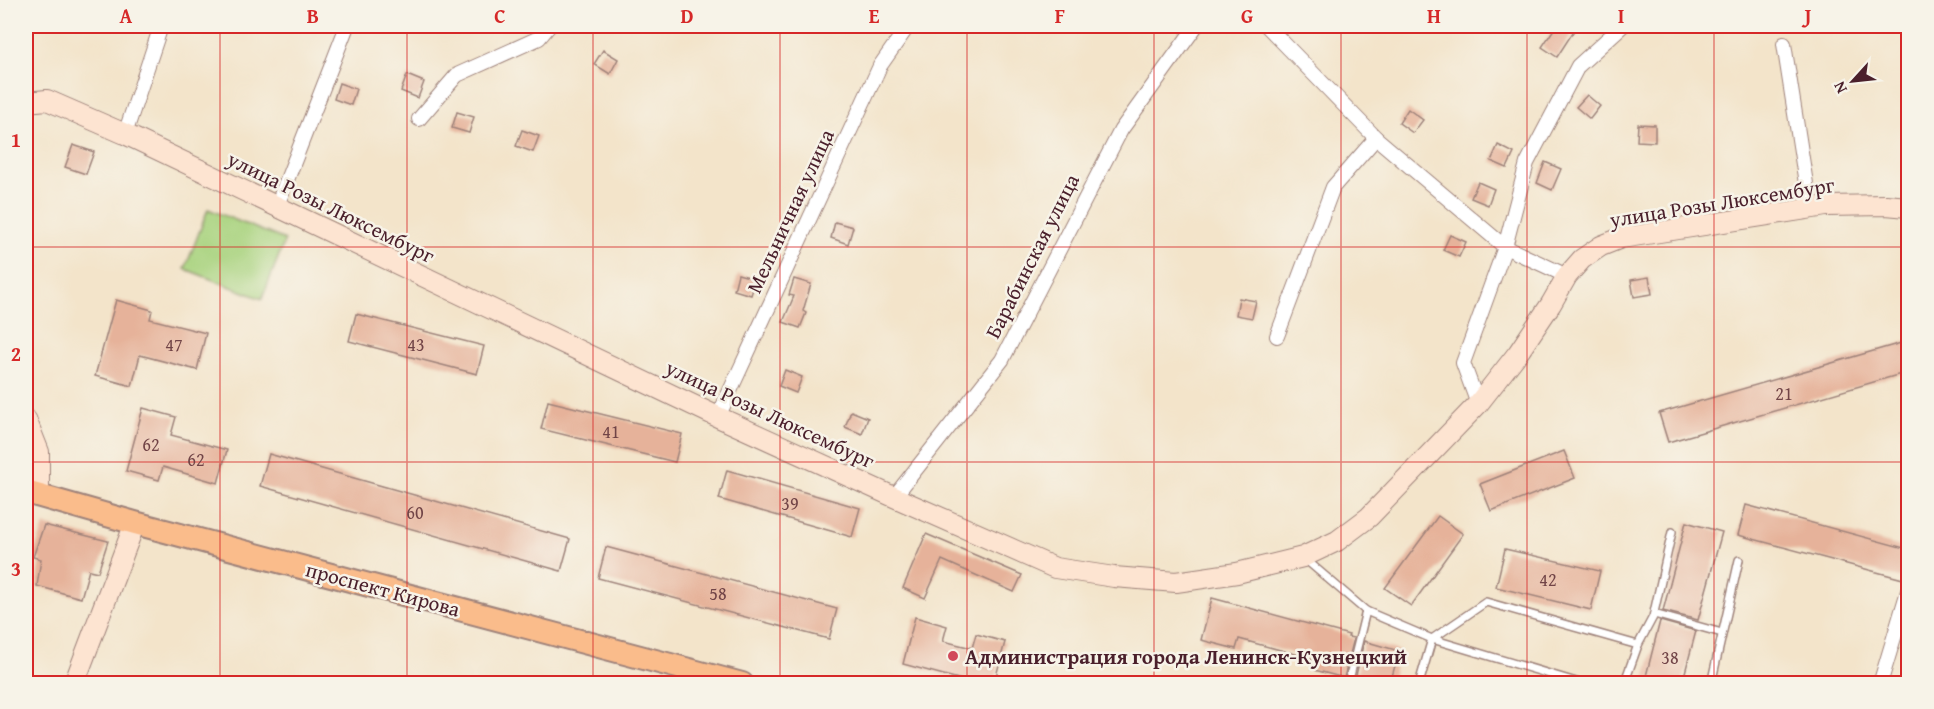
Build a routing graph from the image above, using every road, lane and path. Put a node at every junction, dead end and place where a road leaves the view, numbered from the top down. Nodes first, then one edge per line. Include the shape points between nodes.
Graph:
1 (161, 26) edge
2 (347, 26) edge
3 (549, 26) edge
4 (908, 26) edge
5 (1196, 26) edge
6 (1267, 26) edge
7 (1622, 26) edge
8 (1784, 44) dead end
9 (26, 102) edge
10 (419, 119) dead end
11 (125, 134) junction
12 (1376, 138) junction
13 (1908, 207) edge
14 (276, 208) junction
15 (1810, 208) junction
16 (1505, 247) junction
17 (1567, 276) junction
18 (1277, 336) dead end
19 (1478, 404) junction
20 (718, 417) junction
21 (26, 419) edge
22 (32, 494) edge
23 (894, 497) junction
24 (135, 524) junction
25 (1672, 532) dead end
26 (1303, 557) junction
27 (1739, 560) dead end
28 (1908, 591) edge
29 (1366, 611) junction
30 (1654, 614) junction
31 (1722, 633) junction
32 (1432, 639) junction
33 (1638, 645) junction
34 (1573, 682) edge
35 (74, 684) edge
36 (742, 684) edge
37 (1348, 684) edge
38 (1419, 684) edge
39 (1583, 684) edge
40 (1624, 684) edge
41 (1711, 684) edge
42 (1880, 684) edge

1 - 11 street
2 - 14 street
3 - 10 street via 539,38 457,75
4 - 20 street, Мельничная улица via 880,66
5 - 23 street, Барабинская улица via 1121,130 1002,360
6 - 12 street
7 - 16 street via 1573,75 1527,163
8 - 15 street
9 - 11 street, улица Розы Люксембург via 47,100
11 - 14 street, улица Розы Люксембург
12 - 16 street
12 - 18 street via 1333,187
13 - 15 street, улица Розы Люксембург
14 - 20 street, улица Розы Люксембург
15 - 17 street, улица Розы Люксембург via 1621,238 1581,259
16 - 17 street
16 - 19 street via 1463,363
17 - 19 street, улица Розы Люксембург via 1518,353
19 - 26 street, улица Розы Люксембург via 1368,518 1337,541
20 - 23 street, улица Розы Люксембург
21 - 22 street via 39,452
22 - 24 main road, проспект Кирова
23 - 26 street, улица Розы Люксембург via 1055,568 1114,578 1176,582
24 - 35 street
24 - 36 main road, проспект Кирова
25 - 30 lane
26 - 29 lane
27 - 31 lane
28 - 42 street
29 - 32 lane
29 - 37 lane
30 - 31 lane
30 - 33 lane
31 - 41 lane
32 - 33 lane via 1486,602
32 - 34 lane
32 - 38 lane
33 - 40 lane
34 - 39 lane

